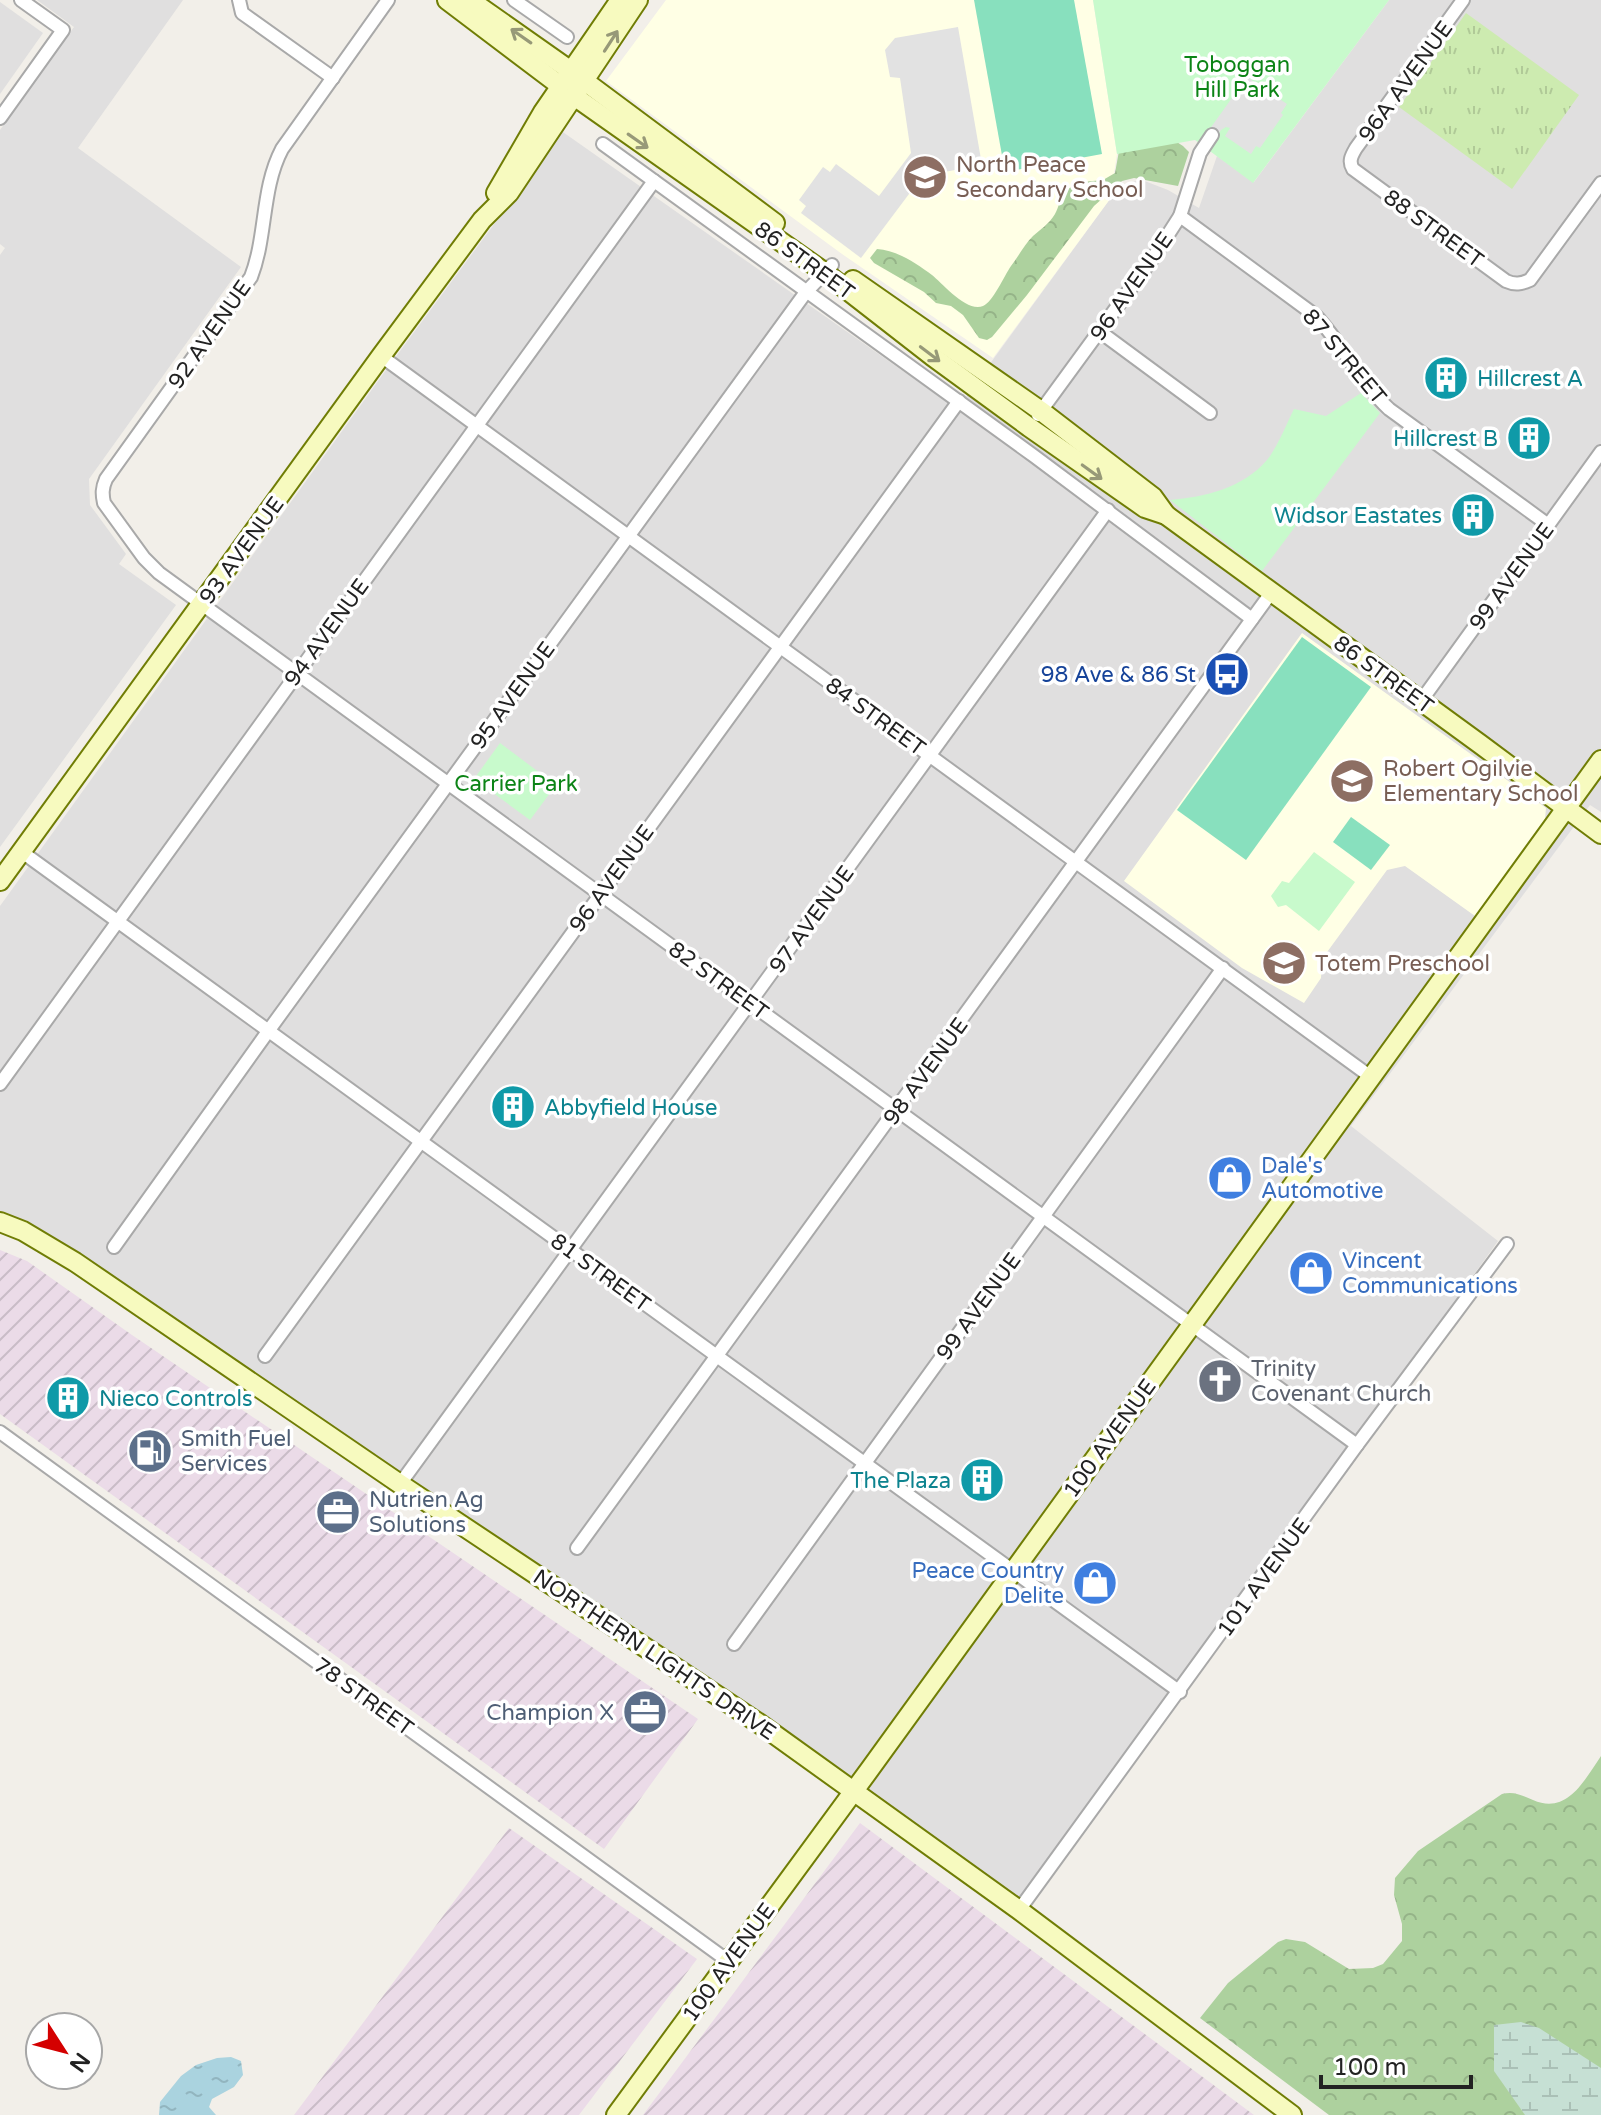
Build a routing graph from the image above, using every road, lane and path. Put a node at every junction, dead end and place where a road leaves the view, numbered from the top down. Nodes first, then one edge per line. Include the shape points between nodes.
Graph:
1 (21, 0) edge
2 (239, 0) edge
3 (388, 0) edge
4 (447, 0) edge
5 (470, 0) edge
6 (514, 0) edge
7 (620, 0) edge
8 (638, 0) edge
9 (1463, 0) edge
10 (567, 37) dead end
11 (333, 78) junction
12 (573, 84) junction
13 (0, 118) edge
14 (1212, 135) dead end
15 (603, 144) dead end
16 (1350, 164) joint
17 (654, 181) junction
18 (1601, 183) edge
19 (1180, 216) junction
20 (828, 269) junction
21 (806, 292) junction
22 (1099, 331) junction
23 (381, 356) junction
24 (959, 401) junction
25 (1041, 411) junction
26 (1210, 413) dead end
27 (476, 425) junction
28 (1029, 427) junction
29 (1601, 452) edge
30 (102, 494) joint
31 (1108, 510) junction
32 (1166, 515) junction
33 (1547, 524) junction
34 (628, 536) junction
35 (1271, 593) junction
36 (202, 604) junction
37 (1252, 619) junction
38 (780, 647) junction
39 (296, 673) junction
40 (1421, 701) junction
41 (929, 754) junction
42 (1601, 760) edge
43 (448, 784) junction
44 (1566, 808) junction
45 (1601, 834) edge
46 (22, 852) junction
47 (1077, 862) junction
48 (0, 881) edge
49 (600, 894) junction
50 (117, 920) junction
51 (1223, 968) junction
52 (750, 1003) junction
53 (269, 1030) junction
54 (1371, 1077) junction
55 (0, 1084) edge
56 (897, 1110) junction
57 (421, 1141) junction
58 (1044, 1216) junction
59 (0, 1222) edge
60 (1507, 1244) dead end
61 (114, 1247) dead end
62 (570, 1249) junction
63 (1192, 1324) junction
64 (265, 1356) dead end
65 (718, 1356) junction
66 (0, 1432) edge
67 (1357, 1445) junction
68 (864, 1463) junction
69 (400, 1484) junction
70 (577, 1548) dead end
71 (1013, 1571) junction
72 (734, 1644) dead end
73 (1180, 1692) junction
74 (853, 1790) junction
75 (1019, 1910) junction
76 (728, 1961) junction
77 (616, 2115) edge
78 (1292, 2115) edge

1 - 13 street via 63,30
2 - 11 street via 242,13
3 - 11 street, 92 AVENUE
4 - 12 main road, 86 STREET
12 -> 5 main road, 86 STREET
6 - 10 street
7 - 12 main road, 93 AVENUE
12 -> 8 main road, 93 AVENUE
9 - 16 street, 96A AVENUE via 1356,148
11 - 30 street, 92 AVENUE via 276,161 251,277 112,470
12 - 20 main road, 86 STREET
12 - 23 main road, 93 AVENUE via 531,131 482,220
14 - 19 street, 96 AVENUE via 1200,153
15 - 17 street, 86 STREET
16 - 18 street, 88 STREET via 1514,284 1530,280
17 - 21 street, 86 STREET
17 - 27 street, 94 AVENUE
19 - 22 street, 96 AVENUE
19 - 33 street, 87 STREET via 1316,316 1389,409
20 - 21 street, 95 AVENUE
20 - 25 main road, 86 STREET
20 -> 28 main road, 86 STREET via 932,356
21 - 24 street, 86 STREET
21 - 34 street, 95 AVENUE
22 - 25 street, 96 AVENUE
22 - 26 street
23 - 27 street, 84 STREET
23 - 36 main road, 93 AVENUE
24 - 31 street, 86 STREET
24 - 38 street, 96 AVENUE
25 - 28 street, 96 AVENUE
25 - 32 main road, 86 STREET via 1153,497
27 - 34 street, 84 STREET
27 - 39 street, 94 AVENUE
28 -> 32 main road, 86 STREET via 1145,508
29 - 33 street, 99 AVENUE
30 - 36 street, 82 STREET via 151,566
31 - 37 street, 86 STREET
31 - 41 street, 97 AVENUE
32 - 35 main road, 86 STREET
33 - 40 street, 99 AVENUE
34 - 38 street, 84 STREET
34 - 43 street, 95 AVENUE
35 - 37 street, 98 AVENUE
35 - 40 main road, 86 STREET
36 - 39 street, 82 STREET
36 - 46 main road, 93 AVENUE
37 - 47 street, 98 AVENUE
38 - 41 street, 84 STREET
38 - 49 street, 96 AVENUE
39 - 43 street, 82 STREET
39 - 50 street, 94 AVENUE
40 - 44 main road, 86 STREET
41 - 47 street, 84 STREET
41 - 52 street, 97 AVENUE
42 - 44 main road, 100 AVENUE
43 - 49 street, 82 STREET
43 - 53 street, 95 AVENUE
44 - 45 main road, 86 STREET
44 - 54 main road, 100 AVENUE
46 - 48 main road, 93 AVENUE
46 - 50 street, 81 STREET
47 - 51 street, 84 STREET
47 - 56 street, 98 AVENUE
49 - 52 street, 82 STREET
49 - 57 street, 96 AVENUE
50 - 53 street, 81 STREET
50 - 55 street, 94 AVENUE
51 - 54 street, 84 STREET
51 - 58 street, 99 AVENUE
52 - 56 street, 82 STREET
52 - 62 street, 97 AVENUE
53 - 57 street, 81 STREET
53 - 61 street, 95 AVENUE
54 - 63 main road, 100 AVENUE
56 - 58 street, 82 STREET
56 - 65 street, 98 AVENUE
57 - 62 street, 81 STREET
57 - 64 street, 96 AVENUE
58 - 63 street, 82 STREET
58 - 68 street, 99 AVENUE
59 - 69 main road, NORTHERN LIGHTS DRIVE via 75,1262
60 - 67 street, 101 AVENUE
62 - 65 street, 81 STREET
62 - 69 street, 97 AVENUE
63 - 67 street, 82 STREET
63 - 71 main road, 100 AVENUE
65 - 68 street, 81 STREET
65 - 70 street, 98 AVENUE
66 - 76 street, 78 STREET
67 - 73 street, 101 AVENUE
68 - 71 street, 81 STREET
68 - 72 street, 99 AVENUE
69 - 74 main road, NORTHERN LIGHTS DRIVE
71 - 73 street, 81 STREET
71 - 74 main road, 100 AVENUE
73 - 75 street, 101 AVENUE
74 - 75 main road, NORTHERN LIGHTS DRIVE
74 - 76 main road, 100 AVENUE
75 - 78 main road, NORTHERN LIGHTS DRIVE
76 - 77 main road, 100 AVENUE

